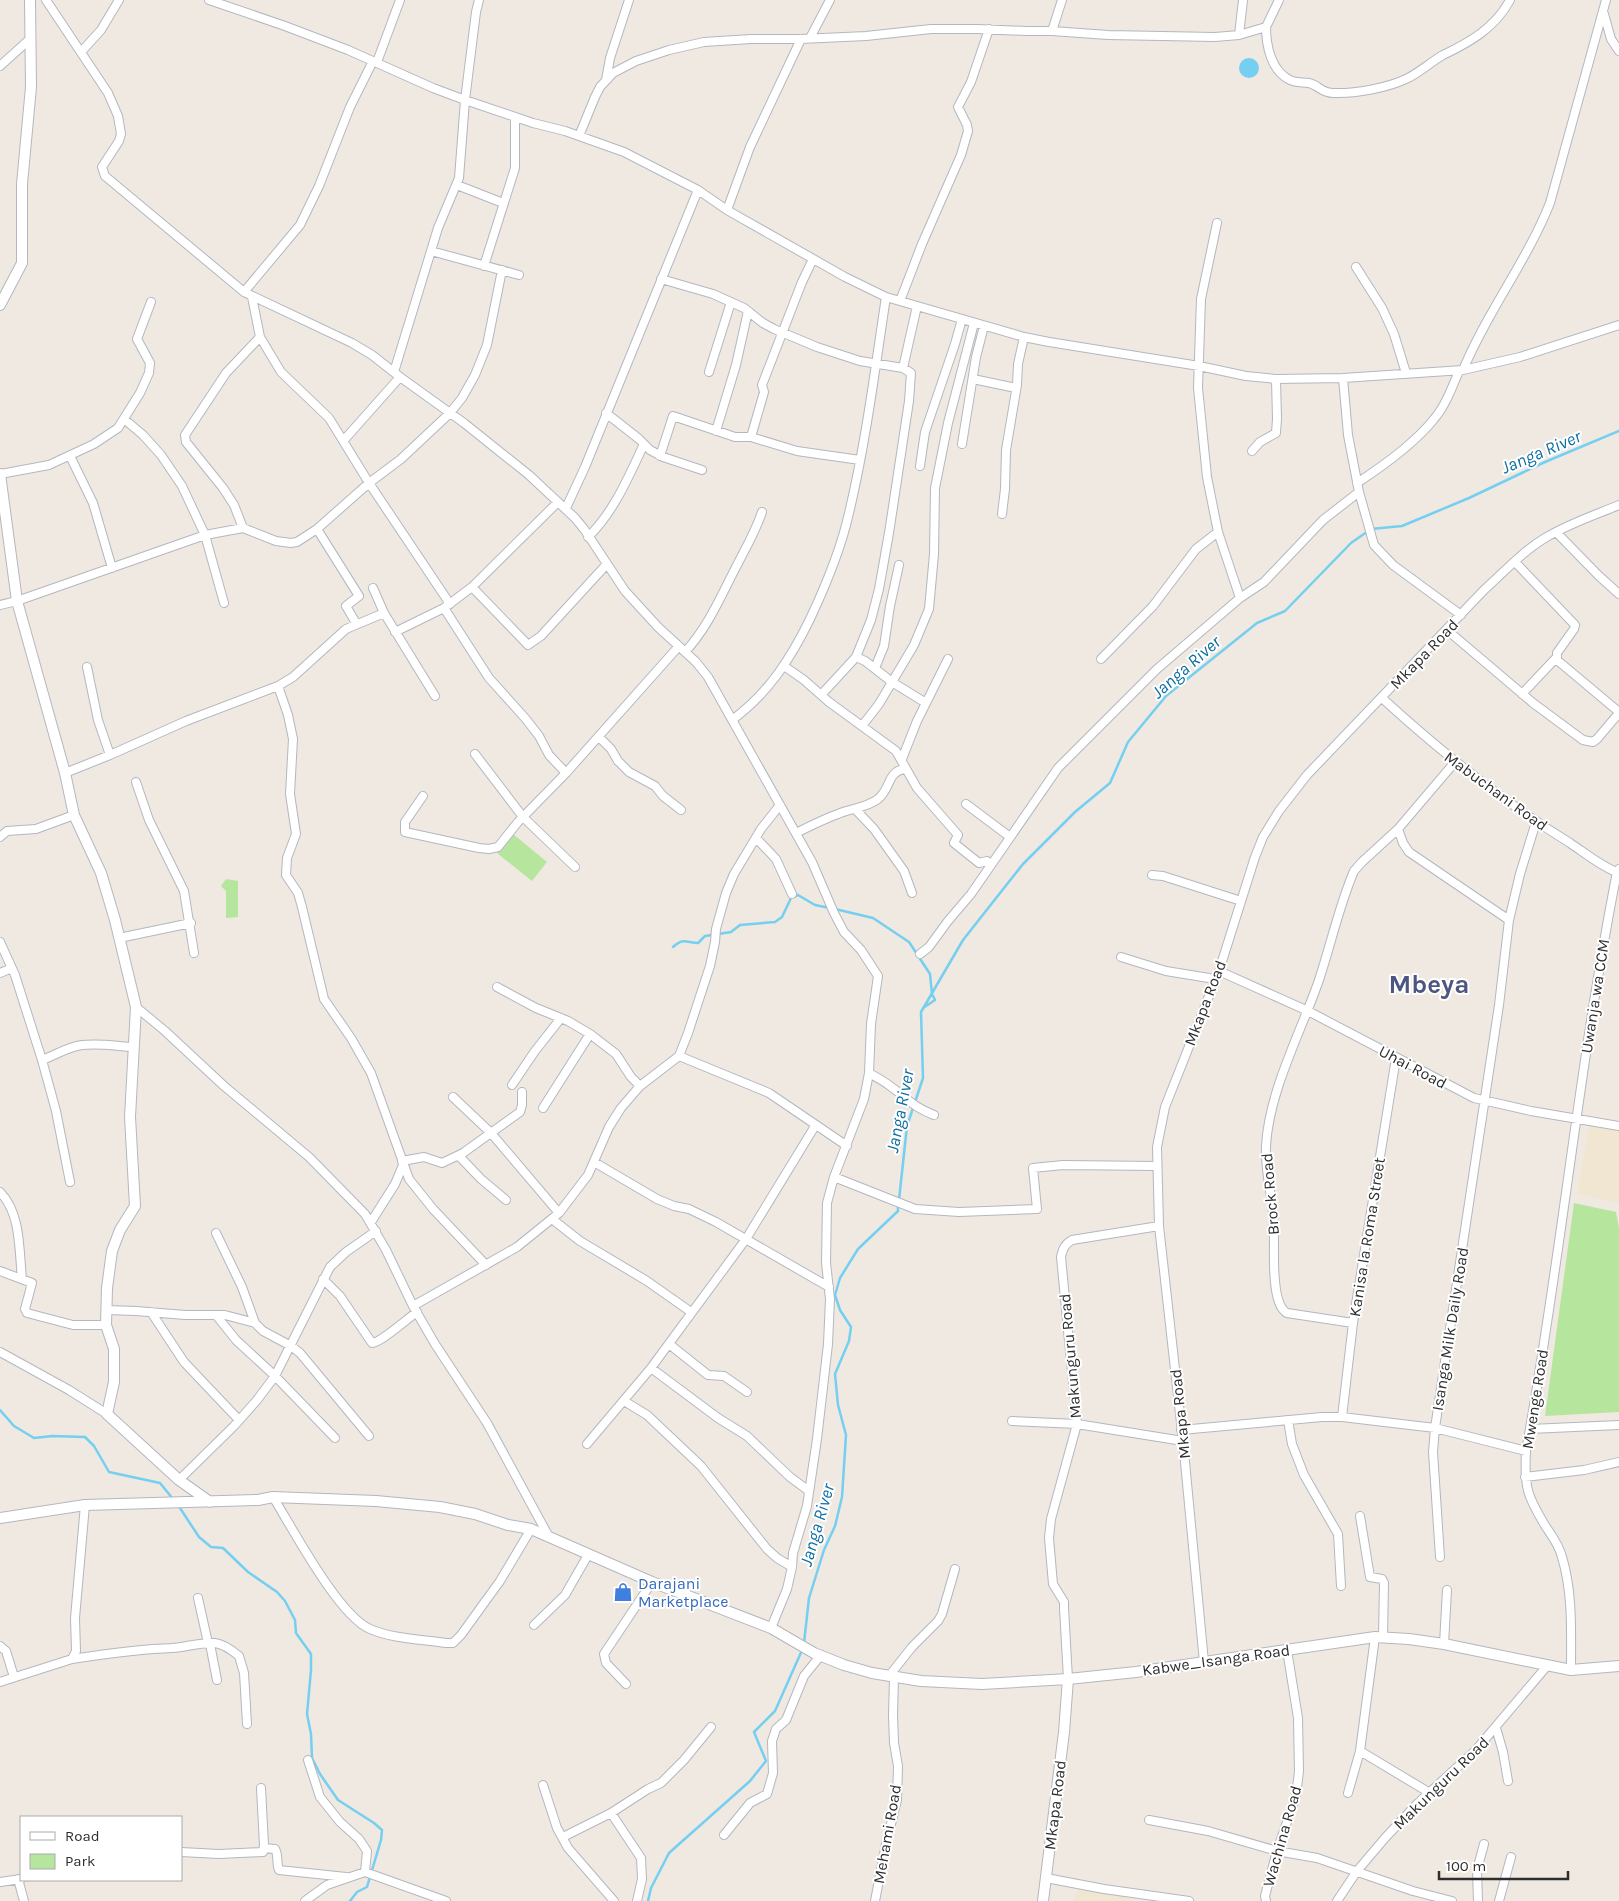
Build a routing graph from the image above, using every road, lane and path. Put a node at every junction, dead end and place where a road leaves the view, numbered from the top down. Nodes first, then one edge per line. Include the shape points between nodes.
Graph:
1 (30, 0) edge
2 (46, 0) edge
3 (119, 0) edge
4 (210, 0) edge
5 (400, 0) edge
6 (479, 0) edge
7 (629, 0) edge
8 (830, 0) edge
9 (1062, 0) edge
10 (1243, 0) edge
11 (1279, 0) edge
12 (1510, 0) edge
13 (1606, 0) edge
14 (224, 2) edge
15 (1604, 14) junction
16 (1266, 27) junction
17 (989, 29) junction
18 (1052, 31) junction
19 (1239, 35) junction
20 (31, 38) junction
21 (810, 38) junction
22 (801, 39) junction
23 (1611, 39) junction
24 (1594, 42) junction
25 (1619, 51) edge
26 (81, 52) junction
27 (375, 62) junction
28 (0, 66) edge
29 (606, 80) junction
30 (465, 100) junction
31 (515, 117) junction
32 (578, 136) junction
33 (457, 185) junction
34 (698, 190) junction
35 (503, 204) junction
36 (727, 210) junction
37 (1217, 223) dead end
38 (431, 251) junction
39 (813, 259) junction
40 (484, 266) junction
41 (1356, 267) dead end
42 (502, 270) junction
43 (519, 274) dead end
44 (661, 279) junction
45 (244, 292) junction
46 (252, 297) junction
47 (886, 297) junction
48 (900, 301) junction
49 (151, 302) dead end
50 (731, 302) junction
51 (0, 305) edge
52 (917, 306) junction
53 (748, 311) junction
54 (962, 319) junction
55 (974, 323) junction
56 (1619, 325) edge
57 (984, 326) junction
58 (783, 333) junction
59 (260, 337) junction
60 (1024, 337) junction
61 (875, 364) junction
62 (1198, 366) junction
63 (903, 368) junction
64 (1461, 371) junction
65 (709, 372) dead end
66 (1406, 373) junction
67 (397, 374) junction
68 (1343, 378) junction
69 (973, 379) junction
70 (1276, 379) junction
71 (1016, 388) junction
72 (450, 413) junction
73 (606, 413) junction
74 (124, 419) junction
75 (716, 432) junction
76 (751, 437) junction
77 (344, 440) junction
78 (644, 444) junction
79 (962, 444) dead end
80 (1252, 451) dead end
81 (70, 456) junction
82 (660, 456) junction
83 (860, 460) junction
84 (920, 466) dead end
85 (702, 470) dead end
86 (0, 474) edge
87 (369, 483) junction
88 (1357, 483) junction
89 (1359, 492) junction
90 (558, 502) junction
91 (1619, 505) edge
92 (566, 508) junction
93 (762, 512) dead end
94 (1002, 514) dead end
95 (243, 528) junction
96 (317, 529) junction
97 (1218, 532) junction
98 (1556, 532) junction
99 (205, 535) junction
100 (588, 536) junction
101 (1515, 562) junction
102 (606, 565) junction
103 (899, 566) dead end
104 (112, 568) junction
105 (472, 587) junction
106 (373, 588) dead end
107 (1619, 594) edge
108 (1240, 598) junction
109 (17, 601) junction
110 (224, 604) dead end
111 (0, 605) edge
112 (447, 606) junction
113 (384, 613) junction
114 (1461, 615) junction
115 (356, 623) junction
116 (1448, 630) junction
117 (395, 632) junction
118 (678, 646) junction
119 (685, 652) junction
120 (856, 657) junction
121 (1556, 658) junction
122 (948, 659) dead end
123 (1101, 659) dead end
124 (784, 666) junction
125 (87, 667) dead end
126 (874, 668) junction
127 (892, 682) junction
128 (278, 686) junction
129 (1522, 694) junction
130 (821, 695) junction
131 (435, 696) dead end
132 (1382, 698) junction
133 (926, 703) junction
134 (1619, 712) edge
135 (732, 720) junction
136 (862, 726) junction
137 (599, 737) junction
138 (475, 754) dead end
139 (110, 755) junction
140 (902, 759) junction
141 (1455, 762) junction
142 (905, 769) junction
143 (65, 773) junction
144 (566, 773) junction
145 (136, 782) dead end
146 (423, 796) dead end
147 (966, 804) dead end
148 (780, 805) junction
149 (855, 809) junction
150 (681, 810) dead end
151 (74, 815) junction
152 (523, 817) junction
153 (1536, 822) junction
154 (1398, 829) junction
155 (796, 833) junction
156 (0, 837) edge
157 (1010, 837) junction
158 (756, 838) junction
159 (990, 864) junction
160 (575, 867) dead end
161 (1618, 871) edge
162 (1152, 875) dead end
163 (912, 893) dead end
164 (792, 894) dead end
165 (1241, 901) junction
166 (1509, 920) junction
167 (191, 923) junction
168 (120, 938) junction
169 (0, 942) edge
170 (194, 953) dead end
171 (920, 954) dead end
172 (1121, 956) dead end
173 (12, 968) junction
174 (1218, 971) junction
175 (0, 973) edge
176 (1215, 980) junction
177 (497, 987) dead end
178 (136, 1007) junction
179 (1308, 1011) junction
180 (561, 1018) junction
181 (590, 1034) junction
182 (133, 1047) junction
183 (679, 1056) junction
184 (1396, 1058) junction
185 (42, 1060) junction
186 (869, 1073) junction
187 (512, 1085) dead end
188 (640, 1086) junction
189 (522, 1092) dead end
190 (453, 1097) dead end
191 (1484, 1101) junction
192 (543, 1108) dead end
193 (934, 1115) dead end
194 (1576, 1120) junction
195 (815, 1126) junction
196 (1619, 1126) edge
197 (491, 1133) junction
198 (847, 1146) junction
199 (459, 1156) junction
200 (594, 1162) junction
201 (403, 1163) junction
202 (1157, 1166) junction
203 (834, 1177) junction
204 (70, 1182) dead end
205 (0, 1192) edge
206 (506, 1200) dead end
207 (559, 1213) junction
208 (552, 1218) junction
209 (371, 1222) junction
210 (1159, 1226) junction
211 (376, 1231) junction
212 (216, 1233) dead end
213 (746, 1239) junction
214 (486, 1265) junction
215 (0, 1271) edge
216 (22, 1279) junction
217 (323, 1280) junction
218 (829, 1286) junction
219 (415, 1309) junction
220 (107, 1310) junction
221 (151, 1312) junction
222 (691, 1312) junction
223 (216, 1315) junction
224 (255, 1323) junction
225 (1354, 1323) junction
226 (106, 1325) junction
227 (669, 1344) junction
228 (292, 1346) junction
229 (0, 1352) edge
230 (652, 1368) junction
231 (275, 1376) junction
232 (747, 1392) dead end
233 (624, 1401) junction
234 (107, 1414) junction
235 (1342, 1417) junction
236 (240, 1420) junction
237 (1288, 1420) junction
238 (1012, 1421) dead end
239 (1077, 1424) junction
240 (1619, 1425) edge
241 (1434, 1428) junction
242 (1530, 1429) junction
243 (1181, 1430) junction
244 (369, 1436) dead end
245 (335, 1438) dead end
246 (1183, 1441) junction
247 (587, 1444) dead end
248 (1526, 1452) junction
249 (1619, 1462) edge
250 (1525, 1477) junction
251 (179, 1480) junction
252 (809, 1491) junction
253 (273, 1497) junction
254 (210, 1502) junction
255 (85, 1505) junction
256 (1360, 1516) dead end
257 (0, 1518) edge
258 (531, 1529) junction
259 (550, 1538) junction
260 (588, 1555) junction
261 (1440, 1557) dead end
262 (792, 1567) junction
263 (955, 1569) dead end
264 (652, 1582) junction
265 (1341, 1586) dead end
266 (1447, 1590) dead end
267 (198, 1598) dead end
268 (534, 1625) dead end
269 (771, 1628) junction
270 (1379, 1637) junction
271 (209, 1643) junction
272 (1444, 1644) junction
273 (0, 1646) edge
274 (1287, 1650) junction
275 (817, 1654) junction
276 (72, 1659) junction
277 (1204, 1662) junction
278 (1547, 1666) junction
279 (1619, 1666) edge
280 (1571, 1670) junction
281 (891, 1676) junction
282 (14, 1677) junction
283 (1068, 1678) junction
284 (217, 1680) dead end
285 (0, 1682) edge
286 (626, 1684) dead end
287 (247, 1724) dead end
288 (711, 1727) dead end
289 (1496, 1728) junction
290 (1360, 1751) junction
291 (308, 1760) dead end
292 (1508, 1781) dead end
293 (543, 1785) dead end
294 (261, 1788) dead end
295 (1348, 1793) dead end
296 (1430, 1793) junction
297 (611, 1813) junction
298 (1149, 1820) dead end
299 (724, 1835) dead end
300 (563, 1837) junction
301 (1484, 1844) dead end
302 (264, 1848) junction
303 (1277, 1851) junction
304 (182, 1852) edge
305 (1511, 1857) dead end
306 (1357, 1871) junction
307 (365, 1872) junction
308 (348, 1878) junction
309 (1046, 1878) junction
310 (19, 1879) edge
311 (0, 1882) edge
312 (24, 1901) edge
313 (305, 1901) edge
314 (446, 1901) edge
315 (614, 1901) edge
316 (637, 1901) edge
317 (875, 1901) edge
318 (1043, 1901) edge
319 (1189, 1901) edge
320 (1266, 1901) edge
321 (1337, 1901) edge
322 (1452, 1901) edge
323 (1478, 1901) edge
324 (1498, 1901) edge

1 - 20 street
2 - 26 street
3 - 26 street via 101,30
4 - 14 street
5 - 27 street
6 - 30 street
7 - 29 street
8 - 21 street
9 - 18 street
10 - 19 street
11 - 16 street
12 - 16 street via 1478,36 1407,78 1379,87 1339,93 1287,79 1272,59 1266,41
13 - 15 street
14 - 27 street
15 - 23 street
15 - 24 street
16 - 19 street
17 - 18 street
17 - 21 street via 931,29
17 - 48 street via 971,82 958,107 968,131 961,155
18 - 19 street via 1115,36
20 - 28 street
20 - 51 street via 31,87 22,184 22,263
21 - 22 street
22 - 29 street via 730,40 686,46 636,62
22 - 36 street via 750,147
23 - 24 street
23 - 25 street
24 - 64 street via 1550,203
26 - 45 street via 113,102 121,128 119,141 102,167 105,176
27 - 30 street
27 - 45 street via 350,107 300,225
29 - 32 street
30 - 31 street
30 - 33 street
31 - 32 street
31 - 35 street via 515,168
32 - 34 street via 624,152
33 - 35 street
33 - 38 street
34 - 36 street
34 - 44 street
35 - 40 street
36 - 39 street
37 - 62 street via 1201,299
38 - 40 street
38 - 67 street
39 - 47 street
39 - 58 street
40 - 42 street
41 - 66 street via 1382,308
42 - 43 street
42 - 72 street via 484,352 468,387
44 - 50 street via 698,288
44 - 73 street
45 - 46 street
46 - 59 street
46 - 67 street via 352,343
47 - 48 street
47 - 61 street
48 - 52 street
49 - 74 street via 136,339 150,363 149,373
50 - 53 street
50 - 65 street
52 - 54 street
52 - 63 street
53 - 58 street
53 - 75 street
54 - 55 street
54 - 84 street via 926,432
55 - 57 street
55 - 127 street via 936,483 931,602 919,636
56 - 64 street via 1520,357
57 - 60 street
57 - 69 street
58 - 61 street via 831,352
58 - 76 street via 762,386 764,392
59 - 77 street via 281,372 329,418
59 - 95 street via 226,373 185,435 186,442 234,505
60 - 62 street
60 - 71 street
61 - 63 street
61 - 83 street
62 - 70 street
62 - 97 street via 1203,455
63 - 120 street via 912,375 890,533 876,601
64 - 66 street
64 - 88 street via 1435,419 1392,459
66 - 68 street
67 - 72 street
67 - 77 street
68 - 70 street
68 - 88 street via 1348,436
69 - 71 street
69 - 79 street
70 - 80 street via 1276,433
71 - 94 street via 1006,450
72 - 87 street via 401,459
72 - 90 street
73 - 78 street
73 - 92 street
74 - 81 street via 118,428
74 - 99 street via 167,463 182,486
75 - 76 street
75 - 82 street via 673,416
76 - 83 street via 797,450
77 - 87 street
78 - 82 street
78 - 100 street via 606,516
81 - 86 street via 44,467
81 - 104 street via 93,503
82 - 85 street
83 - 124 street via 849,514 833,564 806,628
86 - 109 street
87 - 96 street
87 - 112 street
88 - 89 street
89 - 108 street via 1322,520 1264,582
89 - 114 street via 1374,545 1393,565
90 - 92 street
90 - 105 street
91 - 98 street, Mkapa Road
92 - 100 street
93 - 119 street via 754,536 723,596 699,637
95 - 96 street via 276,541 291,543
95 - 99 street
96 - 115 street via 359,596 346,606
97 - 108 street
97 - 123 street via 1196,550 1153,606
98 - 101 street, Mkapa Road
98 - 107 street
99 - 104 street
99 - 110 street
100 - 102 street
101 - 114 street, Mkapa Road
101 - 121 street via 1575,625
102 - 105 street via 528,646
102 - 118 street via 636,605
103 - 126 street via 884,646
104 - 109 street
105 - 112 street
106 - 113 street
108 - 157 street via 1157,669 1058,768
109 - 111 street
109 - 143 street
112 - 117 street
112 - 144 street via 492,683 525,718 548,755
113 - 115 street
113 - 117 street
114 - 116 street, Mkapa Road
115 - 128 street via 337,635 293,677
116 - 129 street
116 - 132 street, Mkapa Road
117 - 131 street
118 - 119 street
118 - 137 street
119 - 135 street via 708,677
120 - 126 street
120 - 130 street
121 - 129 street
121 - 134 street
122 - 133 street
124 - 130 street
124 - 135 street via 766,690
125 - 139 street via 98,720
126 - 127 street
127 - 133 street
127 - 136 street
128 - 139 street
128 - 201 street via 294,738 290,794 296,834 286,875 298,893 324,999 370,1073
129 - 134 street via 1589,742 1597,739
130 - 136 street
132 - 141 street, Mabuchani Road
132 - 165 street, Mkapa Road via 1307,775 1279,810 1263,837
133 - 140 street
135 - 148 street
136 - 140 street
137 - 144 street
137 - 150 street via 629,772 655,786
138 - 152 street
139 - 143 street
140 - 142 street
141 - 153 street, Mabuchani Road
141 - 154 street
142 - 149 street via 894,772 881,796
142 - 159 street via 917,788 958,835 954,843 979,863 987,861
143 - 151 street
144 - 152 street
145 - 167 street via 149,820 184,891
146 - 152 street via 404,822 403,829 407,834 489,849 498,847
147 - 157 street
148 - 155 street
148 - 158 street
149 - 155 street
149 - 163 street via 874,829 904,871
151 - 156 street via 36,829 7,831
151 - 168 street via 101,873
152 - 160 street
153 - 161 street, Mabuchani Road
153 - 166 street, Isanga Milk Daily Road
154 - 166 street via 1409,852
154 - 179 street via 1354,871
155 - 186 street via 844,932 878,976 871,1024
157 - 159 street
158 - 164 street via 776,858
158 - 183 street via 734,874 716,929 710,966
159 - 171 street via 971,894
161 - 194 street, Uwanja wa CCM
162 - 165 street
165 - 174 street, Mkapa Road
166 - 191 street, Isanga Milk Daily Road
167 - 168 street
167 - 170 street
168 - 178 street
169 - 173 street
172 - 176 street via 1166,971
173 - 175 street
173 - 185 street
174 - 176 street, Mkapa Road
174 - 179 street, Uhai Road
176 - 202 street, Mkapa Road via 1165,1107 1158,1137
177 - 180 street
178 - 182 street
178 - 209 street via 309,1157
179 - 184 street, Uhai Road
179 - 225 street, Brock Road via 1277,1092 1266,1145 1274,1222 1276,1289 1284,1312
180 - 181 street
180 - 187 street
181 - 188 street via 616,1054
181 - 192 street
182 - 185 street via 82,1045
182 - 220 street via 130,1117 135,1206 112,1251
183 - 188 street
183 - 195 street via 769,1093
184 - 191 street, Uhai Road
184 - 225 street, Kanisa la Roma Street
185 - 204 street
186 - 193 street via 888,1084 909,1103
186 - 198 street via 864,1099
188 - 200 street via 609,1127
189 - 197 street via 520,1112
190 - 197 street
191 - 194 street, Uhai Road
191 - 241 street, Isanga Milk Daily Road
194 - 196 street, Uhai Road
194 - 242 street, Mwenge Road
195 - 198 street
195 - 213 street
197 - 199 street
197 - 207 street
198 - 203 street
199 - 201 street via 442,1163 424,1156
199 - 206 street
200 - 207 street via 581,1186
200 - 213 street via 658,1199 696,1212
201 - 209 street via 395,1184
201 - 214 street via 414,1186
202 - 203 street via 1063,1165 1032,1168 1037,1209 960,1212 915,1209
202 - 210 street, Mkapa Road
203 - 218 street via 826,1213
205 - 216 street via 13,1210
207 - 208 street
208 - 214 street via 527,1240
208 - 222 street via 580,1241
209 - 211 street
210 - 239 street, Makunguru Road via 1072,1240 1062,1250
210 - 243 street, Mkapa Road
211 - 217 street via 338,1258
211 - 219 street
212 - 224 street
213 - 218 street
213 - 222 street
214 - 219 street
215 - 216 street
216 - 226 street via 32,1283 26,1312 73,1325
217 - 219 street via 340,1296 372,1343 378,1343
217 - 228 street
218 - 252 street via 828,1344
219 - 259 street via 487,1423
220 - 221 street
220 - 226 street
221 - 223 street
221 - 236 street via 184,1362
222 - 227 street
223 - 224 street
223 - 231 street via 236,1340
224 - 228 street via 263,1331
225 - 235 street, Kanisa la Roma Street
226 - 234 street via 114,1349 114,1382
227 - 230 street
227 - 232 street via 708,1376 724,1376
228 - 231 street
228 - 244 street
229 - 234 street
230 - 233 street
230 - 252 street via 747,1436
231 - 236 street
231 - 245 street
233 - 247 street
233 - 262 street via 648,1415 701,1466 767,1549
234 - 251 street
235 - 237 street
235 - 241 street
236 - 251 street
237 - 243 street
237 - 265 street via 1292,1444 1304,1475 1338,1534
238 - 239 street
239 - 246 street
239 - 283 street, Makunguru Road via 1049,1528 1053,1584 1064,1602
240 - 242 street
241 - 248 street
241 - 261 street, Isanga Milk Daily Road
242 - 248 street, Mwenge Road
243 - 246 street, Mkapa Road
246 - 277 street, Mkapa Road
248 - 250 street, Mwenge Road
249 - 250 street
250 - 280 street, Mwenge Road via 1528,1495 1562,1556 1569,1589
251 - 254 street
252 - 262 street
253 - 254 street, Kabwe_Isanga Road
253 - 258 street, Kabwe_Isanga Road via 440,1507
253 - 258 street via 352,1618 385,1634 446,1643 453,1643 460,1635 500,1581
254 - 255 street, Kabwe_Isanga Road
255 - 257 street, Kabwe_Isanga Road
255 - 276 street via 75,1618 76,1651
256 - 270 street via 1370,1577 1382,1579 1384,1584
258 - 259 street, Kabwe_Isanga Road
259 - 260 street, Kabwe_Isanga Road
260 - 264 street, Kabwe_Isanga Road
260 - 268 street via 566,1595
262 - 269 street
263 - 281 street via 938,1622 912,1647
264 - 269 street, Kabwe_Isanga Road
264 - 286 street via 604,1654 606,1663
266 - 272 street
267 - 271 street
269 - 275 street, Kabwe_Isanga Road
270 - 272 street, Kabwe_Isanga Road
270 - 274 street, Kabwe_Isanga Road
270 - 290 street
271 - 276 street
271 - 284 street
271 - 287 street via 225,1647 239,1656 244,1673
272 - 278 street, Kabwe_Isanga Road
273 - 282 street via 6,1652
274 - 277 street, Kabwe_Isanga Road
274 - 303 street, Wachina Road via 1298,1718 1299,1771 1296,1796
275 - 281 street, Kabwe_Isanga Road via 844,1665
275 - 299 street via 786,1720 776,1729 772,1741 773,1772 766,1794 750,1803
276 - 282 street
277 - 283 street, Kabwe_Isanga Road
278 - 280 street, Kabwe_Isanga Road
278 - 289 street, Makunguru Road
279 - 280 street, Kabwe_Isanga Road
281 - 283 street, Kabwe_Isanga Road via 982,1684
281 - 317 street, Mehami Road via 898,1766 897,1800
282 - 285 street
283 - 309 street, Mkapa Road
288 - 297 street via 661,1783
289 - 292 street
289 - 296 street, Makunguru Road
290 - 295 street
290 - 296 street
291 - 307 street via 320,1797 340,1822 360,1839 366,1851
293 - 300 street via 552,1816
294 - 302 street
296 - 306 street, Makunguru Road
297 - 300 street
297 - 316 street via 641,1858 642,1879
298 - 303 street via 1208,1831
300 - 315 street via 576,1858
301 - 323 street via 1477,1870
302 - 304 street via 263,1852
302 - 308 street via 275,1849 277,1867 283,1872
303 - 306 street via 1317,1858
303 - 320 street, Wachina Road
305 - 324 street
306 - 321 street, Makunguru Road
306 - 322 street
307 - 308 street
307 - 314 street
308 - 313 street via 327,1884
309 - 318 street, Mkapa Road
309 - 319 street
310 - 311 street
310 - 312 street

